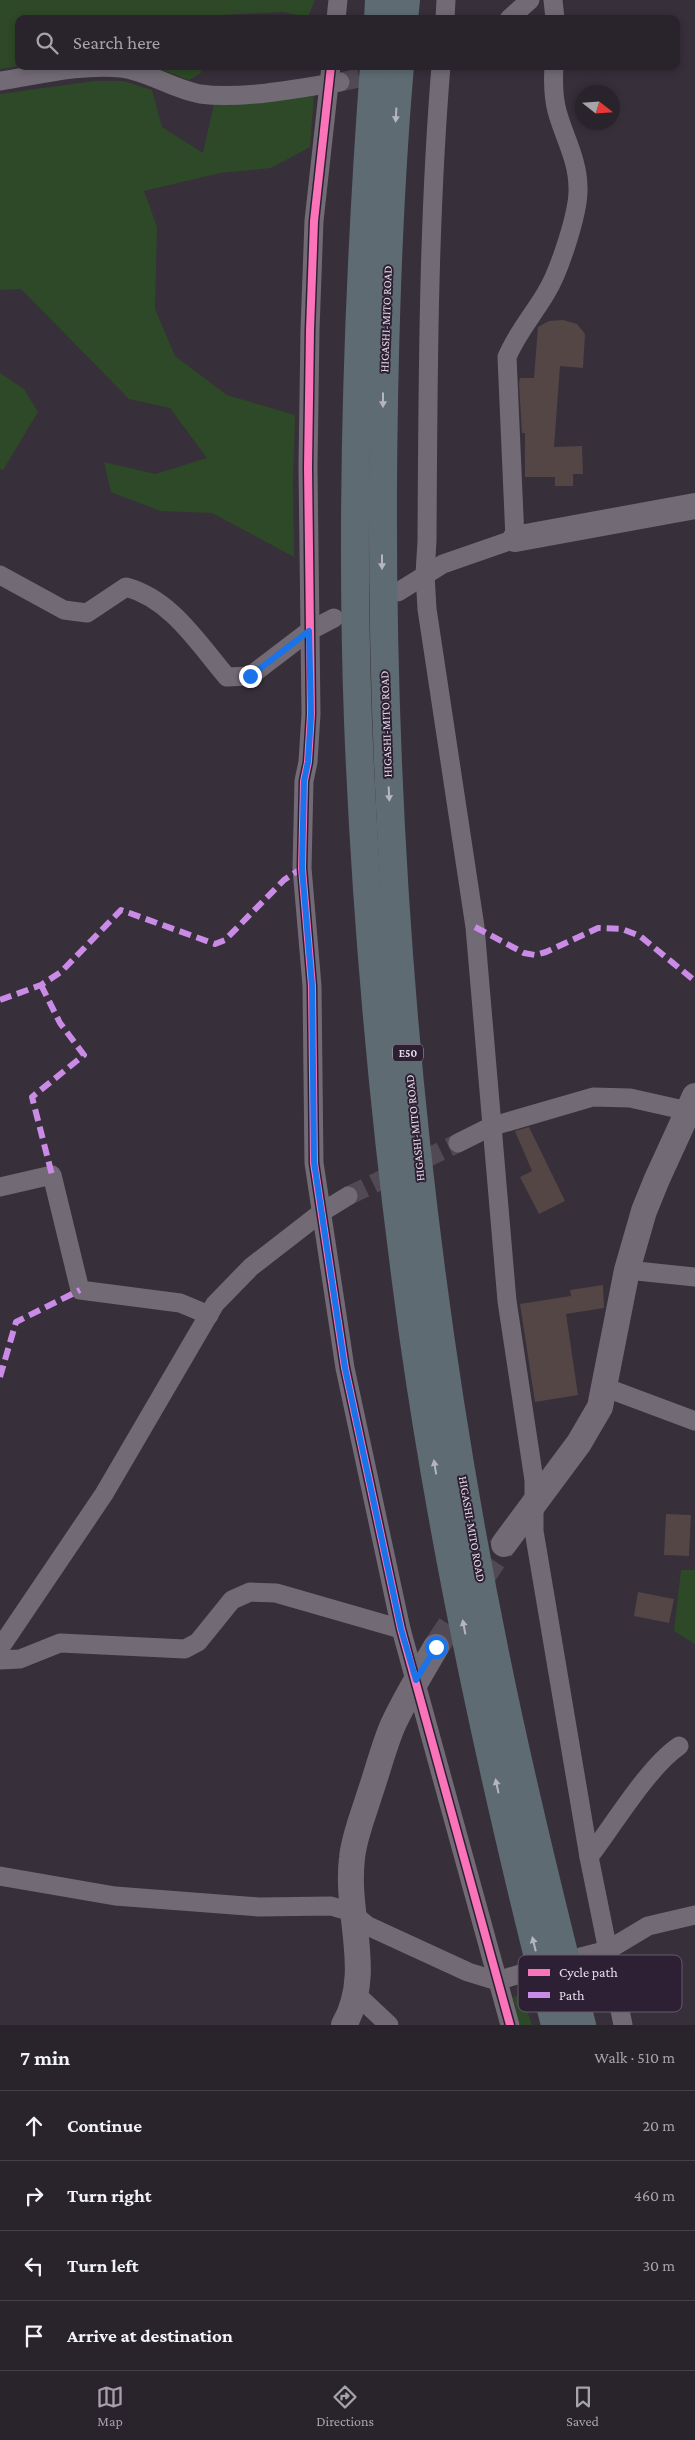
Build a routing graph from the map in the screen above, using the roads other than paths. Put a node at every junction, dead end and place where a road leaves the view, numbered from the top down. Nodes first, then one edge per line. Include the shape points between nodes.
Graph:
1 (338, 0) edge
2 (379, 0) edge
3 (406, 0) edge
4 (446, 0) edge
5 (530, 0) edge
6 (553, 0) edge
7 (336, 15) edge
8 (378, 15) edge
9 (404, 15) edge
10 (445, 15) edge
11 (513, 15) edge
12 (555, 15) edge
13 (80, 70) edge
14 (131, 70) edge
15 (374, 70) edge
16 (400, 70) edge
17 (441, 70) edge
18 (554, 70) edge
19 (334, 77) edge
20 (0, 81) edge
21 (695, 506) edge
22 (515, 539) junction
23 (425, 574) junction
24 (0, 575) edge
25 (398, 592) dead end
26 (334, 618) dead end
27 (309, 631) junction
28 (691, 1104) edge
29 (490, 1127) junction
30 (458, 1143) tunnel mouth
31 (0, 1187) edge
32 (348, 1196) tunnel mouth
33 (322, 1212) junction
34 (627, 1270) junction
35 (695, 1277) edge
36 (209, 1315) junction
37 (604, 1387) junction
38 (695, 1421) edge
39 (534, 1503) junction
40 (504, 1544) tunnel mouth
41 (401, 1629) junction
42 (436, 1647) tunnel mouth
43 (0, 1648) edge
44 (0, 1660) edge
45 (416, 1680) junction
46 (679, 1746) dead end
47 (589, 1858) junction
48 (0, 1876) edge
49 (351, 1912) junction
50 (695, 1915) edge
51 (608, 1950) junction
52 (537, 1955) edge
53 (565, 1955) edge
54 (589, 1955) edge
55 (609, 1955) edge
56 (518, 1975) edge
57 (497, 1981) junction
58 (357, 1995) junction
59 (552, 2012) edge
60 (579, 2012) edge
61 (620, 2012) edge
62 (344, 2025) edge
63 (389, 2025) edge
64 (510, 2025) edge
65 (555, 2025) edge
66 (582, 2025) edge
67 (623, 2025) edge

1 - 7 street
2 - 8 highway
3 - 9 highway
4 - 10 street
5 - 11 street
6 - 12 street
13 - 20 street
14 - 19 street via 200,94 225,95 305,89
52 -> 15 highway, HIGASHI-MITO ROAD / E50 via 510,1849 439,1492 397,1208 375,990 358,719 356,575 362,240
16 -> 53 highway, HIGASHI-MITO ROAD / E50 via 383,390 382,574 386,725 401,988 420,1175 465,1488 495,1654
17 - 23 street via 429,315
18 - 22 street via 557,112 575,163 578,189 565,247 547,291 515,338 507,357
19 - 27 street via 314,221 308,468
21 - 22 street
22 - 23 street via 443,564
23 - 25 street
23 - 29 street via 427,609 474,927
24 - 27 street via 64,610 87,614 126,587 144,592 174,615 227,677 250,676
26 - 27 street
27 - 33 street via 311,714 304,781 302,868 312,986 314,1162
28 - 29 street via 593,1097
28 - 34 street via 657,1179
29 - 30 street
29 - 39 street via 507,1302 534,1480
31 - 36 street via 52,1175 80,1290 180,1303
32 - 33 street
33 - 36 street via 251,1267 215,1304
33 - 41 street via 345,1368
34 - 35 street
34 - 37 street
36 - 43 street via 104,1494
37 - 38 street
37 - 39 street via 592,1423
39 - 40 street
39 - 47 street via 534,1531 547,1617
41 - 44 street via 276,1593 250,1592 232,1600 198,1642 185,1649 60,1643 20,1659
41 - 45 street
42 - 45 street
45 - 49 street via 392,1727 358,1828 352,1856
45 - 57 street
46 - 47 street via 651,1774
47 - 51 street
48 - 49 street via 115,1896 259,1907 331,1906
49 - 57 street via 368,1926 468,1972
49 - 58 street via 358,1958
50 - 51 street via 648,1926
51 - 54 street
51 - 55 street
56 - 57 street
57 - 64 street
58 - 62 street
58 - 63 street
65 -> 59 highway, HIGASHI-MITO ROAD / E50
60 -> 66 highway, HIGASHI-MITO ROAD / E50
61 - 67 street

